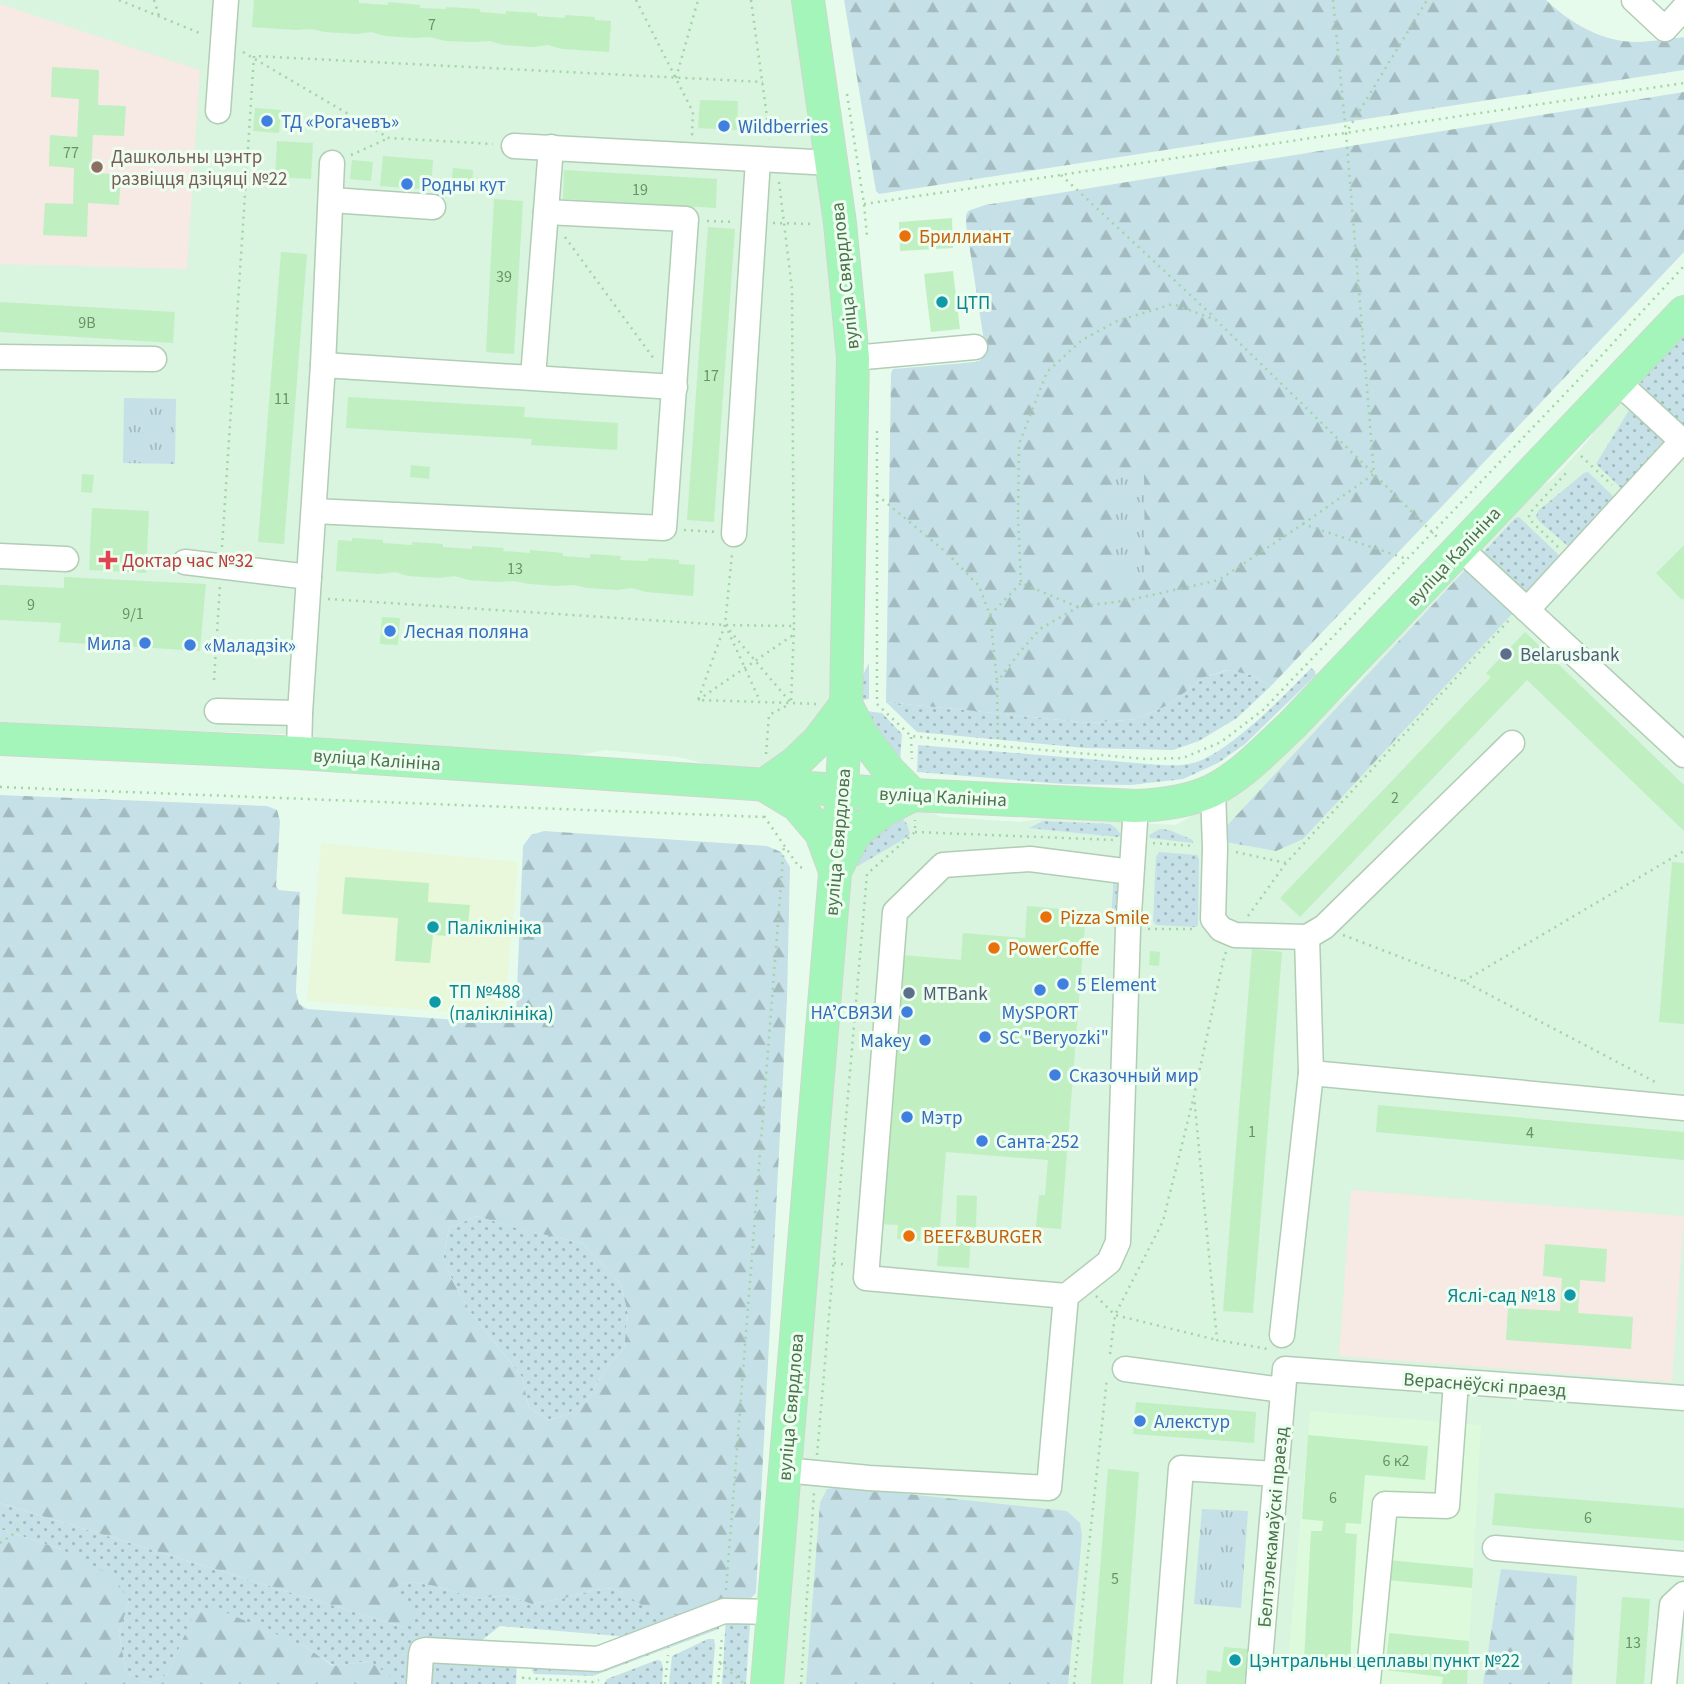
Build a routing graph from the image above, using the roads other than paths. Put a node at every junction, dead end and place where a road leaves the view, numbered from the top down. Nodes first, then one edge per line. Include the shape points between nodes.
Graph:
1 (226, 0) edge
2 (808, 0) edge
3 (1634, 0) edge
4 (1684, 8) edge
5 (219, 111) dead end
6 (514, 146) road end
7 (551, 147) junction
8 (764, 150) junction
9 (332, 163) road end
10 (832, 163) junction
11 (331, 200) junction
12 (433, 208) dead end
13 (546, 212) junction
14 (1684, 312) edge
15 (975, 347) dead end
16 (0, 357) edge
17 (853, 358) junction
18 (154, 359) dead end
19 (323, 365) junction
20 (533, 377) junction
21 (1619, 382) junction
22 (675, 387) junction
23 (314, 510) junction
24 (734, 534) road end
25 (1460, 548) junction
26 (0, 556) edge
27 (66, 559) dead end
28 (185, 562) dead end
29 (309, 587) junction
30 (1525, 608) junction
31 (832, 704) junction
32 (217, 711) dead end
33 (300, 713) junction
34 (0, 739) edge
35 (1512, 743) dead end
36 (299, 753) junction
37 (1684, 755) edge
38 (765, 785) junction
39 (842, 790) junction
40 (1213, 790) junction
41 (914, 803) junction
42 (1136, 806) junction
43 (822, 870) junction
44 (1131, 872) junction
45 (1315, 932) junction
46 (1311, 1073) junction
47 (1684, 1108) edge
48 (1075, 1289) junction
49 (1282, 1335) road end
50 (1115, 1364) road end
51 (1284, 1380) junction
52 (1456, 1382) junction
53 (1684, 1398) edge
54 (784, 1470) junction
55 (1276, 1474) junction
56 (1495, 1548) dead end
57 (1684, 1564) edge
58 (1684, 1594) edge
59 (773, 1612) junction
60 (1259, 1679) edge
61 (419, 1684) edge
62 (767, 1684) edge
63 (1164, 1684) edge
64 (1664, 1684) edge

1 - 5 street
2 - 10 main road, вуліца Свярдлова
3 - 4 street via 1665,29
6 - 7 street
7 - 8 street
7 - 13 street
8 - 10 street
8 - 24 street
9 - 11 street
10 - 17 main road, вуліца Свярдлова
11 - 12 street
11 - 19 street
13 - 20 street
13 - 22 street via 686,219
14 - 21 main road, вуліца Калініна
15 - 17 street
16 - 18 street
17 - 31 main road, вуліца Свярдлова
19 - 20 street
19 - 23 street
20 - 22 street
21 - 25 main road, вуліца Калініна
21 - 30 street via 1682,441
22 - 23 street via 664,528
23 - 29 street
25 - 30 street
25 - 40 main road, вуліца Калініна via 1292,725 1243,770
26 - 27 street
28 - 29 street
29 - 33 street
30 - 37 street
31 - 38 main road via 818,741
31 - 39 main road, вуліца Свярдлова
31 - 41 main road
32 - 33 street
33 - 36 street
34 - 36 main road, вуліца Калініна
35 - 45 street
36 - 38 main road, вуліца Калініна
38 - 39 main road, вуліца Калініна
38 - 43 main road via 797,804 821,833
39 - 41 main road, вуліца Калініна
39 - 43 main road, вуліца Свярдлова
40 - 42 main road, вуліца Калініна via 1187,800
40 - 45 street via 1213,919 1228,932
41 - 42 main road, вуліца Калініна
41 - 43 main road via 884,810 855,833
42 - 44 street
43 - 54 main road, вуліца Свярдлова
44 - 48 street via 1118,1242 1109,1262
44 - 48 street via 1030,859 943,865 895,912 866,1278
45 - 46 street
46 - 47 street
46 - 49 street
48 - 54 street via 1049,1488
50 - 51 street, Вераснёўскі праезд
51 - 52 street, Вераснёўскі праезд
51 - 55 street, Белтэлекамаўскі праезд
52 - 53 street, Вераснёўскі праезд
52 - 60 street via 1447,1506 1385,1504 1368,1681
54 - 59 main road, вуліца Свярдлова
55 - 60 street, Белтэлекамаўскі праезд
55 - 63 street via 1181,1468
56 - 57 street
58 - 64 street via 1672,1605
59 - 61 street via 724,1611 598,1659 426,1650 421,1655
59 - 62 main road, вуліца Свярдлова

